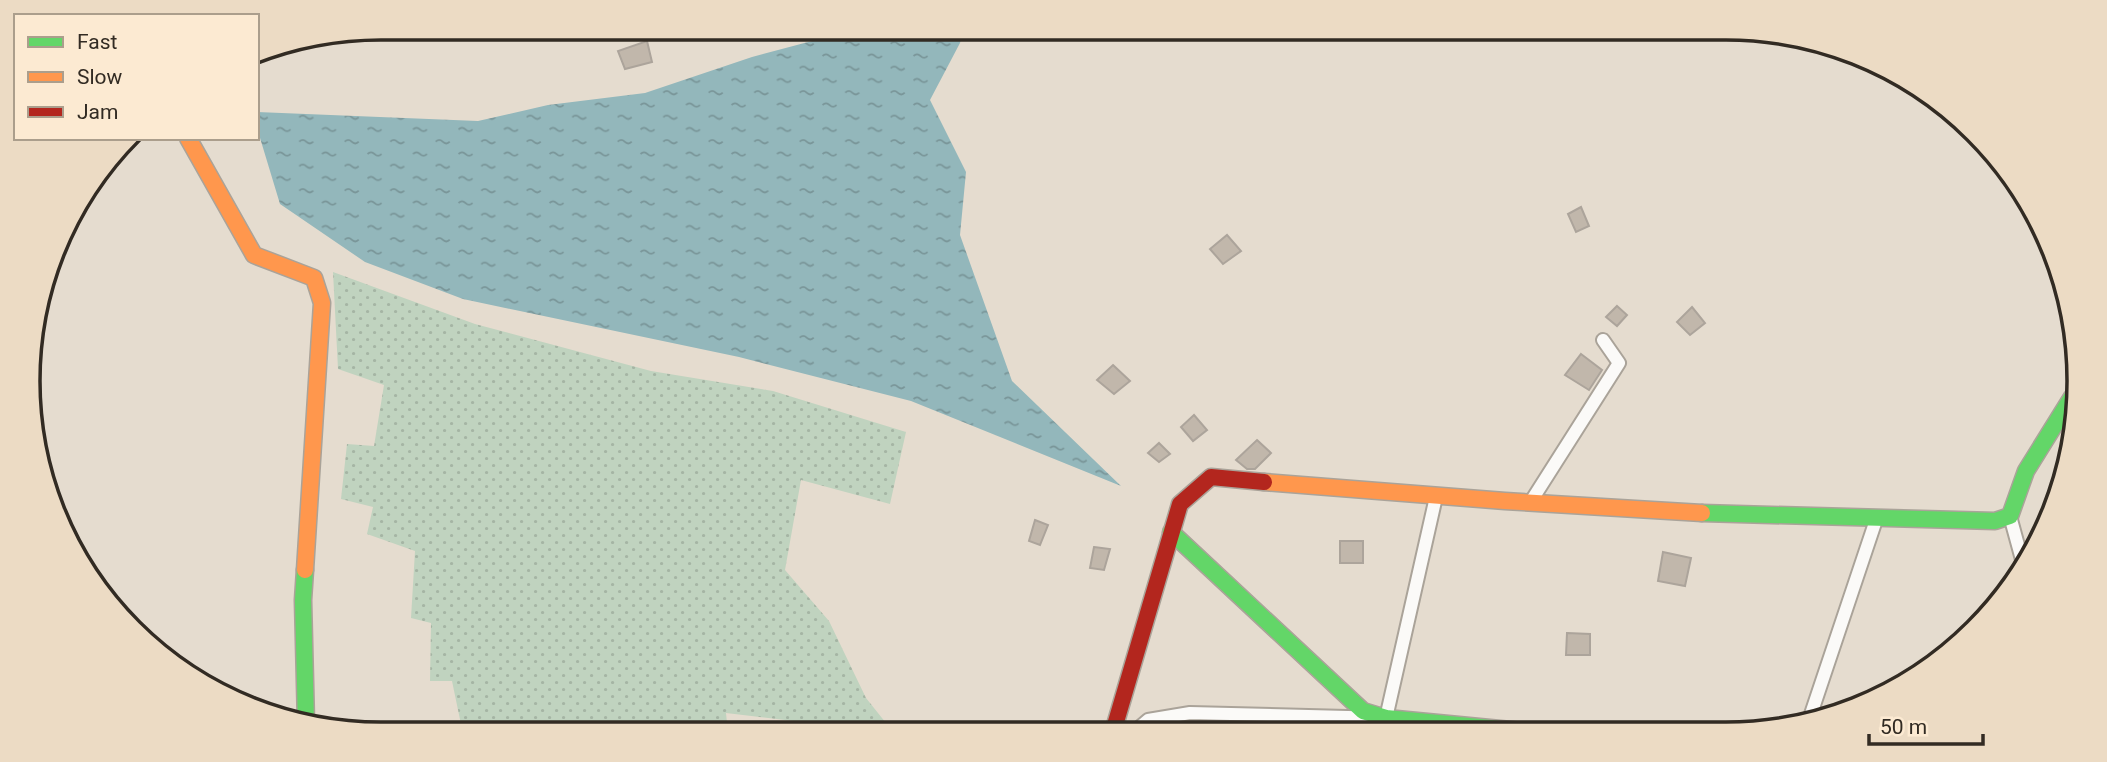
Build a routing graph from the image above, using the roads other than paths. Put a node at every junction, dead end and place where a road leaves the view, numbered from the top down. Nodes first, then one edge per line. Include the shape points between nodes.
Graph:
1 (188, 140) edge
2 (1603, 340) dead end
3 (2066, 407) edge
4 (1436, 497) junction
5 (1530, 503) junction
6 (2010, 516) junction
7 (1876, 520) junction
8 (1171, 532) junction
9 (2020, 553) edge
10 (1812, 710) edge
11 (306, 713) edge
12 (1116, 722) edge
13 (1146, 722) edge
14 (1336, 722) edge
15 (1380, 722) edge
16 (1385, 722) edge

1 - 11 street via 254,255 314,278 322,303 303,600
2 - 5 street via 1619,363
3 - 6 street via 2026,471
4 - 5 street
4 - 8 street via 1211,477 1180,504
4 - 16 street
5 - 7 street
6 - 7 street via 1995,521
6 - 9 street
7 - 10 street
8 - 12 street
8 - 15 street
13 - 14 street via 1190,713

